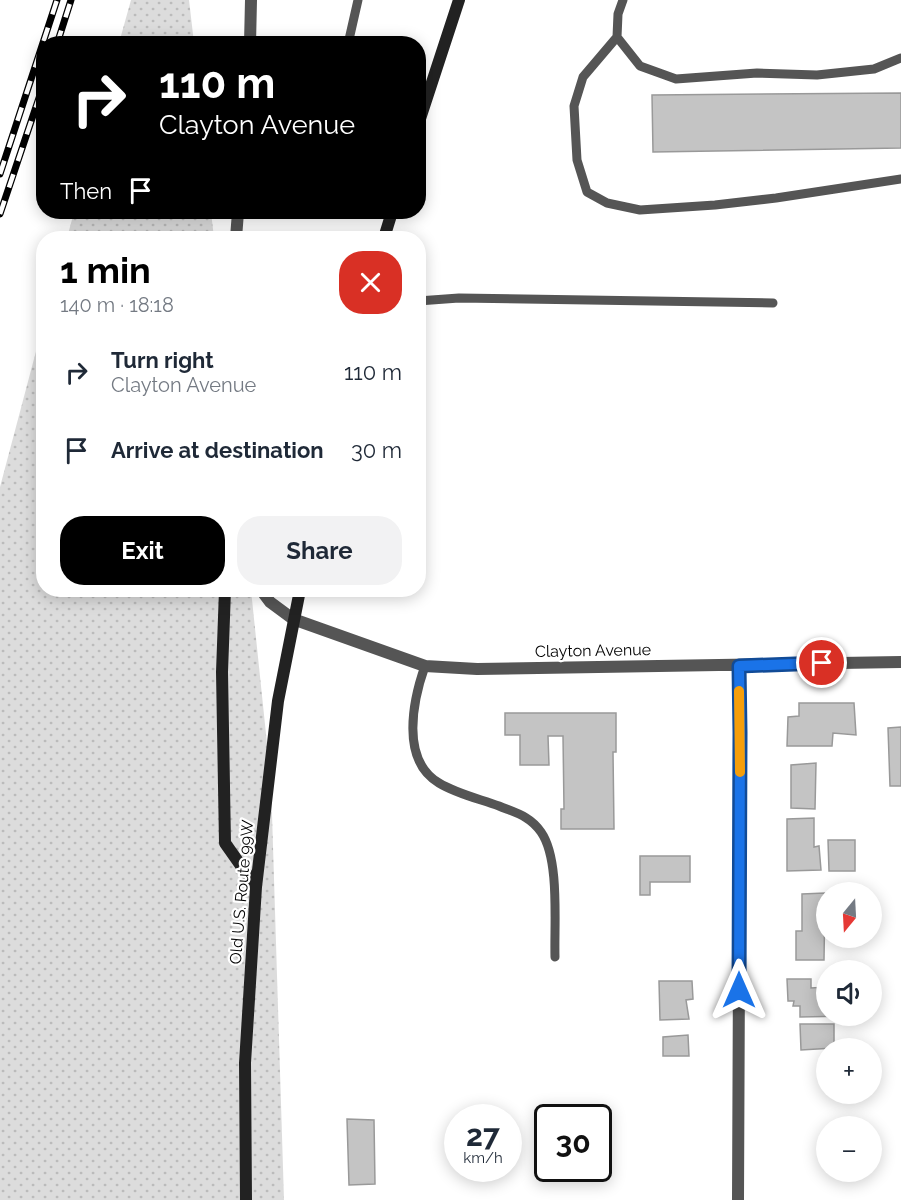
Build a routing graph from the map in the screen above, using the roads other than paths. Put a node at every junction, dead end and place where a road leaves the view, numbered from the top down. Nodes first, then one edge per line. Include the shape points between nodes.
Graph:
1 (251, 0) edge
2 (358, 0) edge
3 (459, 0) edge
4 (623, 0) edge
5 (250, 36) edge
6 (350, 36) edge
7 (617, 37) junction
8 (901, 58) edge
9 (426, 101) edge
10 (901, 179) edge
11 (426, 300) edge
12 (773, 303) dead end
13 (225, 597) edge
14 (266, 597) edge
15 (298, 597) edge
16 (293, 619) junction
17 (901, 662) edge
18 (425, 666) junction
19 (739, 666) junction
20 (256, 887) junction
21 (555, 957) dead end
22 (246, 1200) edge
23 (738, 1200) edge

1 - 5 street
2 - 6 lane
3 - 9 main road
4 - 7 lane
7 - 8 lane via 640,66 676,79 817,75 874,69
7 - 10 lane via 583,77 574,106 577,160 587,192 607,203 640,210 715,205
11 - 12 lane
13 - 20 main road via 225,843
14 - 16 street, Clayton Avenue
15 - 16 main road, Old U.S. Route 99W
16 - 18 street, Clayton Avenue
16 - 20 main road, Old U.S. Route 99W via 278,702
17 - 19 street, Clayton Avenue
18 - 19 street, Clayton Avenue
18 - 21 lane via 412,719 418,755 426,773 439,783 528,817 541,832 553,864
19 - 23 street
20 - 22 main road, Old U.S. Route 99W via 245,1063

